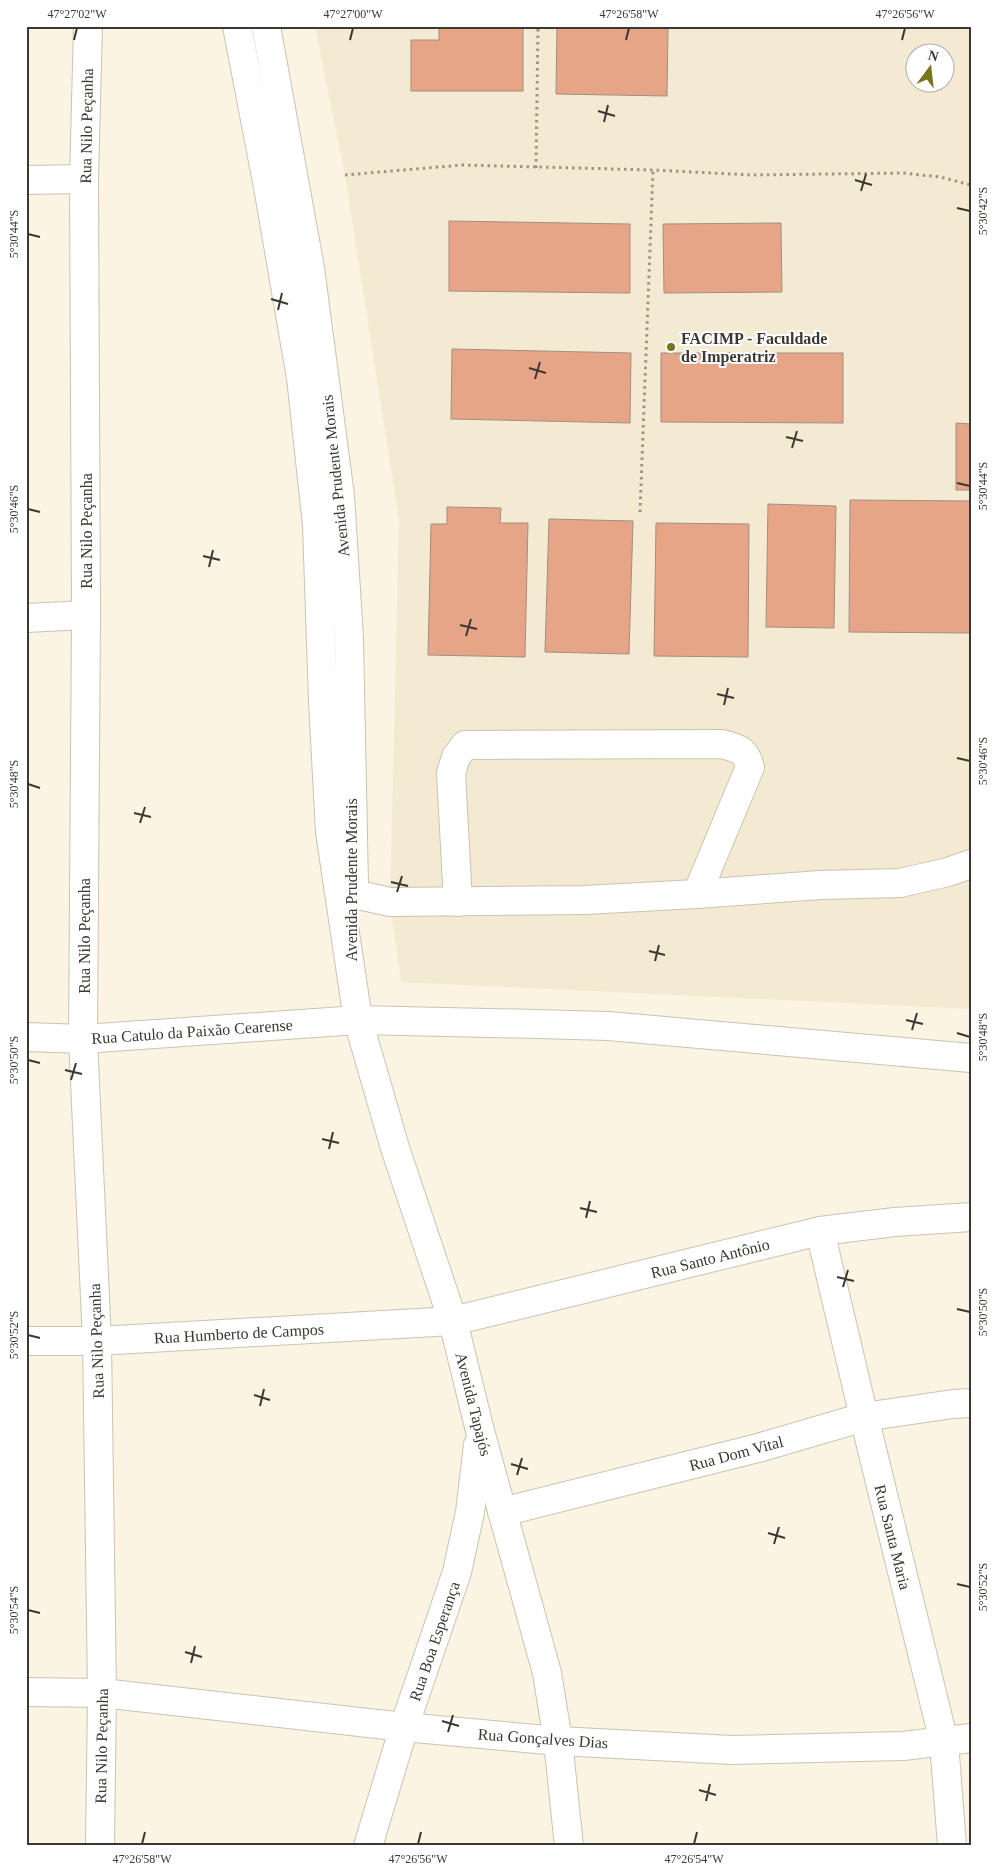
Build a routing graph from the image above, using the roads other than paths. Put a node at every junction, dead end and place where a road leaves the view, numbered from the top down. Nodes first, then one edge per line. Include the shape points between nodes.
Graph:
1 (88, 26) edge
2 (236, 26) edge
3 (266, 26) edge
4 (84, 179) junction
5 (26, 180) edge
6 (86, 615) junction
7 (26, 618) edge
8 (971, 864) edge
9 (354, 894) junction
10 (698, 894) junction
11 (458, 902) junction
12 (351, 969) junction
13 (358, 1020) junction
14 (26, 1037) edge
15 (83, 1039) junction
16 (971, 1058) edge
17 (971, 1216) edge
18 (820, 1231) junction
19 (453, 1321) junction
20 (26, 1341) edge
21 (97, 1341) junction
22 (971, 1403) edge
23 (864, 1418) junction
24 (480, 1431) junction
25 (502, 1512) junction
26 (26, 1692) edge
27 (102, 1692) junction
28 (404, 1727) junction
29 (971, 1738) edge
30 (558, 1741) junction
31 (944, 1742) junction
32 (100, 1846) edge
33 (368, 1846) edge
34 (569, 1846) edge
35 (952, 1846) edge

1 - 4 street, Rua Nilo Peçanha
2 - 12 street, Avenida Prudente Morais via 268,187 300,378 317,525 330,832
3 - 9 street, Avenida Prudente Morais via 310,268 340,496 348,638
4 - 5 street
4 - 6 street, Rua Nilo Peçanha
6 - 7 street
6 - 15 street, Rua Nilo Peçanha
8 - 10 street via 900,884 820,885
9 - 11 street via 390,902
9 - 12 street, Avenida Prudente Morais
10 - 11 street
10 - 11 street via 750,767 741,749 722,744 465,745 456,757 451,773
12 - 13 street, Avenida Tapajós
13 - 15 street, Rua Catulo da Paixão Cearense
13 - 16 street, Rua Catulo da Paixão Cearense via 608,1026
13 - 19 street, Avenida Tapajós via 395,1148
14 - 15 street, Rua Catulo da Paixão Cearense
15 - 21 street, Rua Nilo Peçanha
17 - 18 street, Rua Santo Antônio
18 - 19 street, Rua Santo Antônio
18 - 23 street, Rua Santa Maria
19 - 21 street, Rua Humberto de Campos
19 - 24 street, Avenida Tapajós
20 - 21 street, Rua Humberto de Campos
21 - 27 street, Rua Nilo Peçanha
22 - 23 street, Rua Dom Vital
23 - 25 street, Rua Dom Vital
23 - 31 street, Rua Santa Maria
24 - 25 street, Avenida Tapajós
24 - 28 street, Rua Boa Esperança via 470,1512 457,1572
25 - 30 street, Avenida Tapajós via 547,1673
26 - 27 street, Rua Gonçalves Dias
27 - 28 street, Rua Gonçalves Dias
27 - 32 street, Rua Nilo Peçanha
28 - 30 street, Rua Gonçalves Dias
28 - 33 street, Rua Boa Esperança
29 - 31 street, Rua Gonçalves Dias
30 - 31 street, Rua Gonçalves Dias via 732,1750
30 - 34 street, Avenida Tapajós
31 - 35 street, Rua Santa Maria

